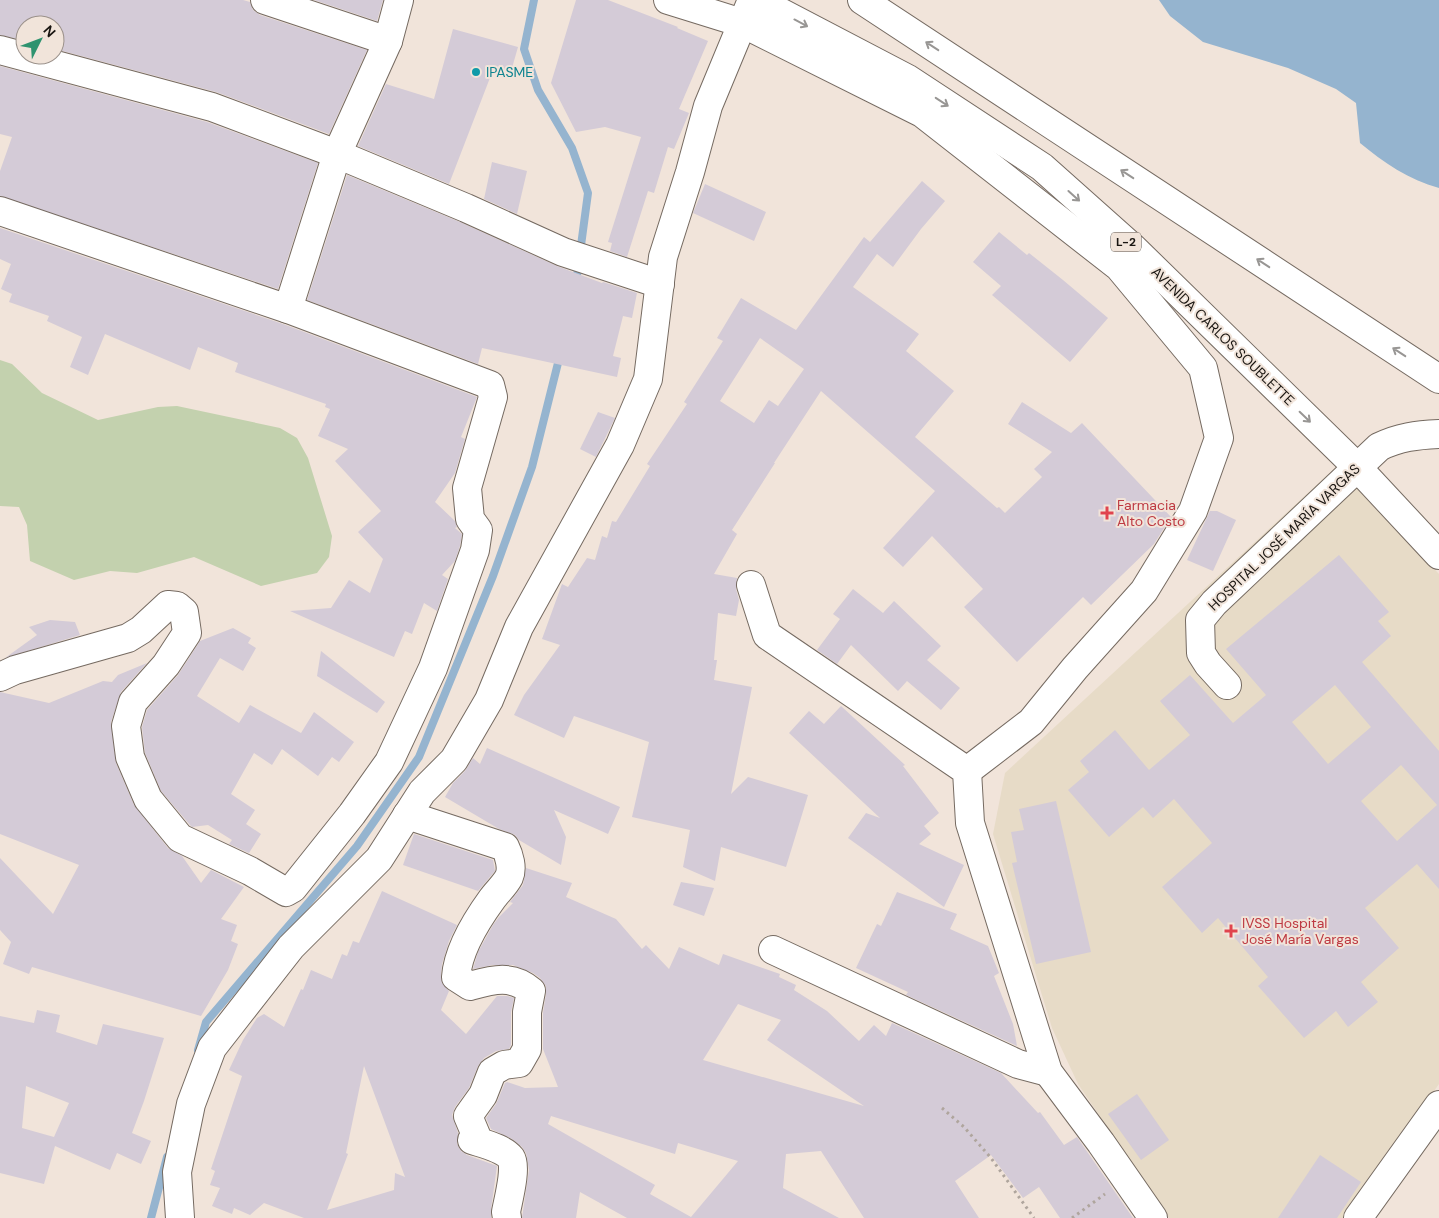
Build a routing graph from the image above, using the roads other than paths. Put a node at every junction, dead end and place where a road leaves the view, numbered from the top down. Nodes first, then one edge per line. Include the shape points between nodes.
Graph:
1 (265, 0) edge
2 (399, 0) edge
3 (668, 0) edge
4 (757, 0) edge
5 (862, 0) edge
6 (747, 12) edge
7 (388, 41) junction
8 (0, 50) edge
9 (337, 154) junction
10 (0, 211) edge
11 (1126, 258) junction
12 (660, 284) junction
13 (288, 309) junction
14 (1439, 379) edge
15 (1439, 434) edge
16 (1357, 467) junction
17 (1439, 556) edge
18 (752, 584) dead end
19 (0, 678) edge
20 (1227, 685) dead end
21 (389, 762) junction
22 (967, 771) junction
23 (422, 792) junction
24 (407, 815) junction
25 (773, 950) dead end
26 (1048, 1072) junction
27 (1439, 1105) edge
28 (180, 1218) edge
29 (507, 1218) edge
30 (1153, 1218) edge
31 (1358, 1218) edge

1 - 7 street
2 - 7 street
3 - 6 street
4 -> 11 street, AVENIDA CARLOS SOUBLETTE / L-2 via 908,79 1034,162
14 -> 5 street
6 - 11 street via 922,113
6 - 12 street via 708,106 663,257
7 - 9 street
8 - 9 street via 212,107
9 - 12 street via 563,252
9 - 13 street
10 - 13 street
11 -> 16 street, AVENIDA CARLOS SOUBLETTE / L-2
11 - 22 street via 1203,368 1219,438 1194,511 1144,591 1031,722
12 - 23 street via 648,379 620,445 519,627 489,700 454,760
13 - 21 street via 490,385 493,397 467,488 470,519 478,530 475,550 433,668
15 - 16 street, HOSPITAL JOSÉ MARÍA VARGAS via 1393,440 1379,447
16 - 17 street, AVENIDA CARLOS SOUBLETTE / L-2
16 - 20 street, HOSPITAL JOSÉ MARÍA VARGAS via 1200,620 1201,653
18 - 22 street via 768,635
19 - 21 street via 15,670 128,638 168,605 177,606 184,612 188,633 166,665 133,702 126,726 130,757 148,799 180,838 286,892 293,888
21 - 23 street
22 - 26 street via 970,823
23 - 24 street
24 - 28 street via 379,858 291,947 212,1048 191,1104 177,1172
24 - 29 street via 505,847 509,856 510,876 474,926 456,977 470,986 499,979 523,984 531,991 527,1012 527,1049 519,1063 504,1065 492,1072 483,1095 468,1116 476,1135 472,1140 500,1150 511,1158 514,1166
25 - 26 street via 1018,1064
26 - 30 street
27 - 31 street

